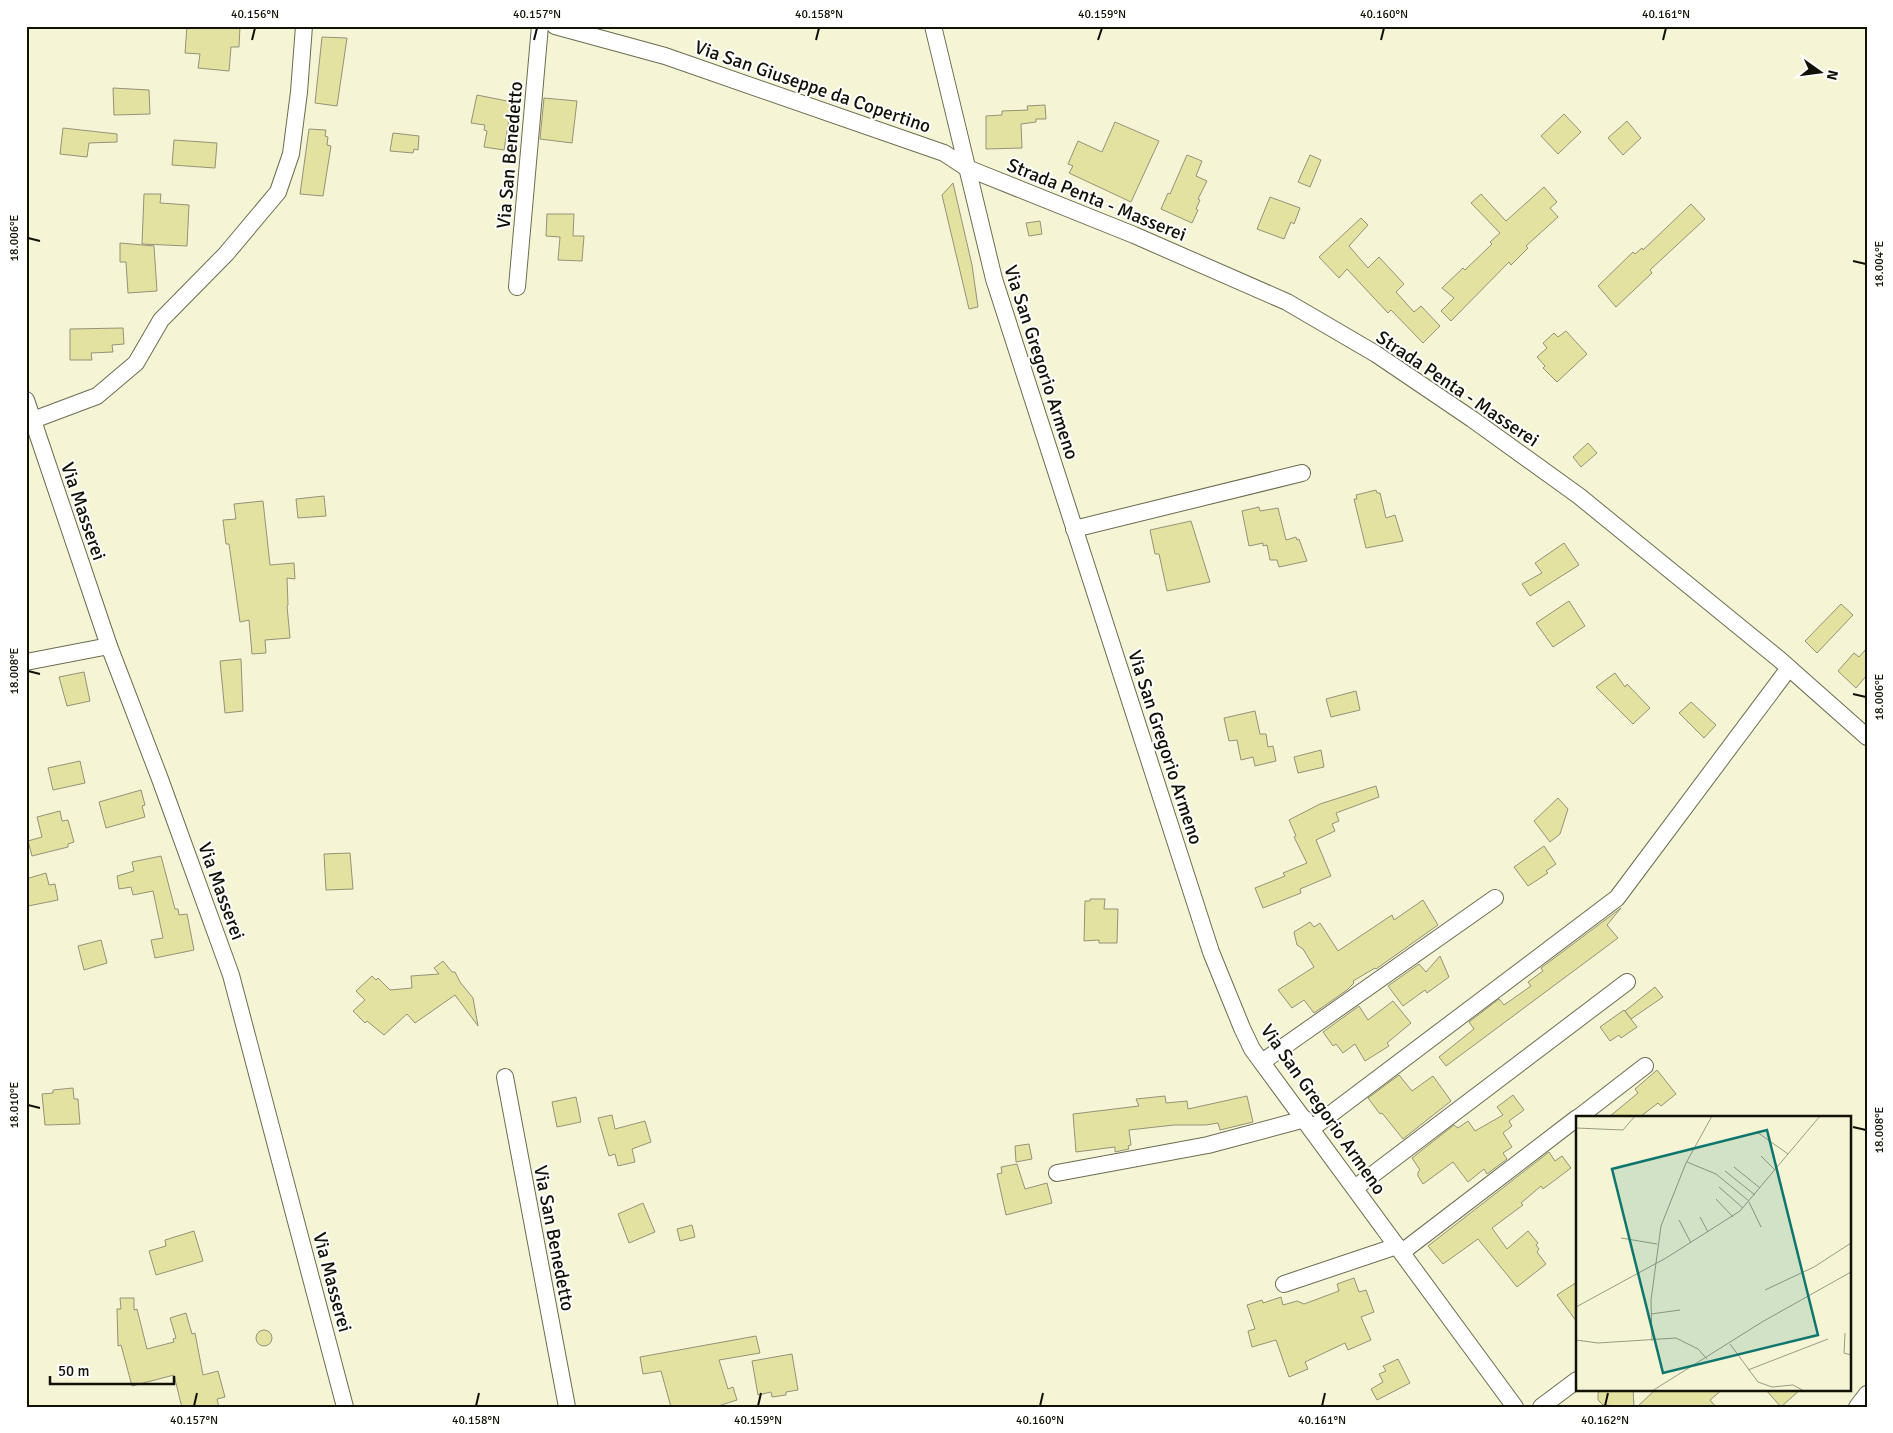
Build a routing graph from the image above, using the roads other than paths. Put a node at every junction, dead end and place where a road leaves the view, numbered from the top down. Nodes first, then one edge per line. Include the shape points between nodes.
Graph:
1 (304, 26) edge
2 (540, 26) edge
3 (555, 26) edge
4 (933, 26) edge
5 (967, 168) junction
6 (517, 287) dead end
7 (26, 400) edge
8 (32, 420) junction
9 (1302, 473) dead end
10 (1074, 529) junction
11 (109, 646) junction
12 (26, 662) edge
13 (1789, 668) junction
14 (1867, 737) edge
15 (1495, 898) dead end
16 (1627, 982) dead end
17 (1262, 1062) junction
18 (1645, 1066) dead end
19 (505, 1077) dead end
20 (1579, 1116) edge
21 (1576, 1118) edge
22 (1308, 1124) junction
23 (1057, 1173) dead end
24 (1355, 1188) junction
25 (1400, 1249) junction
26 (1284, 1284) dead end
27 (1576, 1381) edge
28 (1867, 1394) edge
29 (344, 1407) edge
30 (567, 1407) edge
31 (1515, 1407) edge
32 (1541, 1407) edge
33 (1857, 1407) edge

1 - 8 street via 291,154 278,192 226,254 161,320 136,363 97,396
2 - 6 street, Via San Benedetto
3 - 5 street, Via San Giuseppe da Copertino via 664,56 803,103 944,153
4 - 5 street, Via San Gregorio Armeno
5 - 10 street, Via San Gregorio Armeno via 994,279
5 - 13 street, Strada Penta - Masserei via 1134,235 1287,302 1376,354 1579,496
7 - 8 street, Via Masserei
8 - 11 street, Via Masserei
9 - 10 street
10 - 17 street, Via San Gregorio Armeno via 1211,952 1242,1028
11 - 12 street
11 - 29 street, Via Masserei via 231,975
13 - 14 street, Strada Penta - Masserei
13 - 22 street via 1617,898
15 - 17 street
16 - 24 street
17 - 22 street, Via San Gregorio Armeno
18 - 20 street
19 - 30 street, Via San Benedetto
21 - 25 street
22 - 23 street
22 - 24 street, Via San Gregorio Armeno
24 - 25 street, Via San Gregorio Armeno
25 - 26 street
25 - 31 street, Via San Gregorio Armeno
27 - 32 street
28 - 33 street

